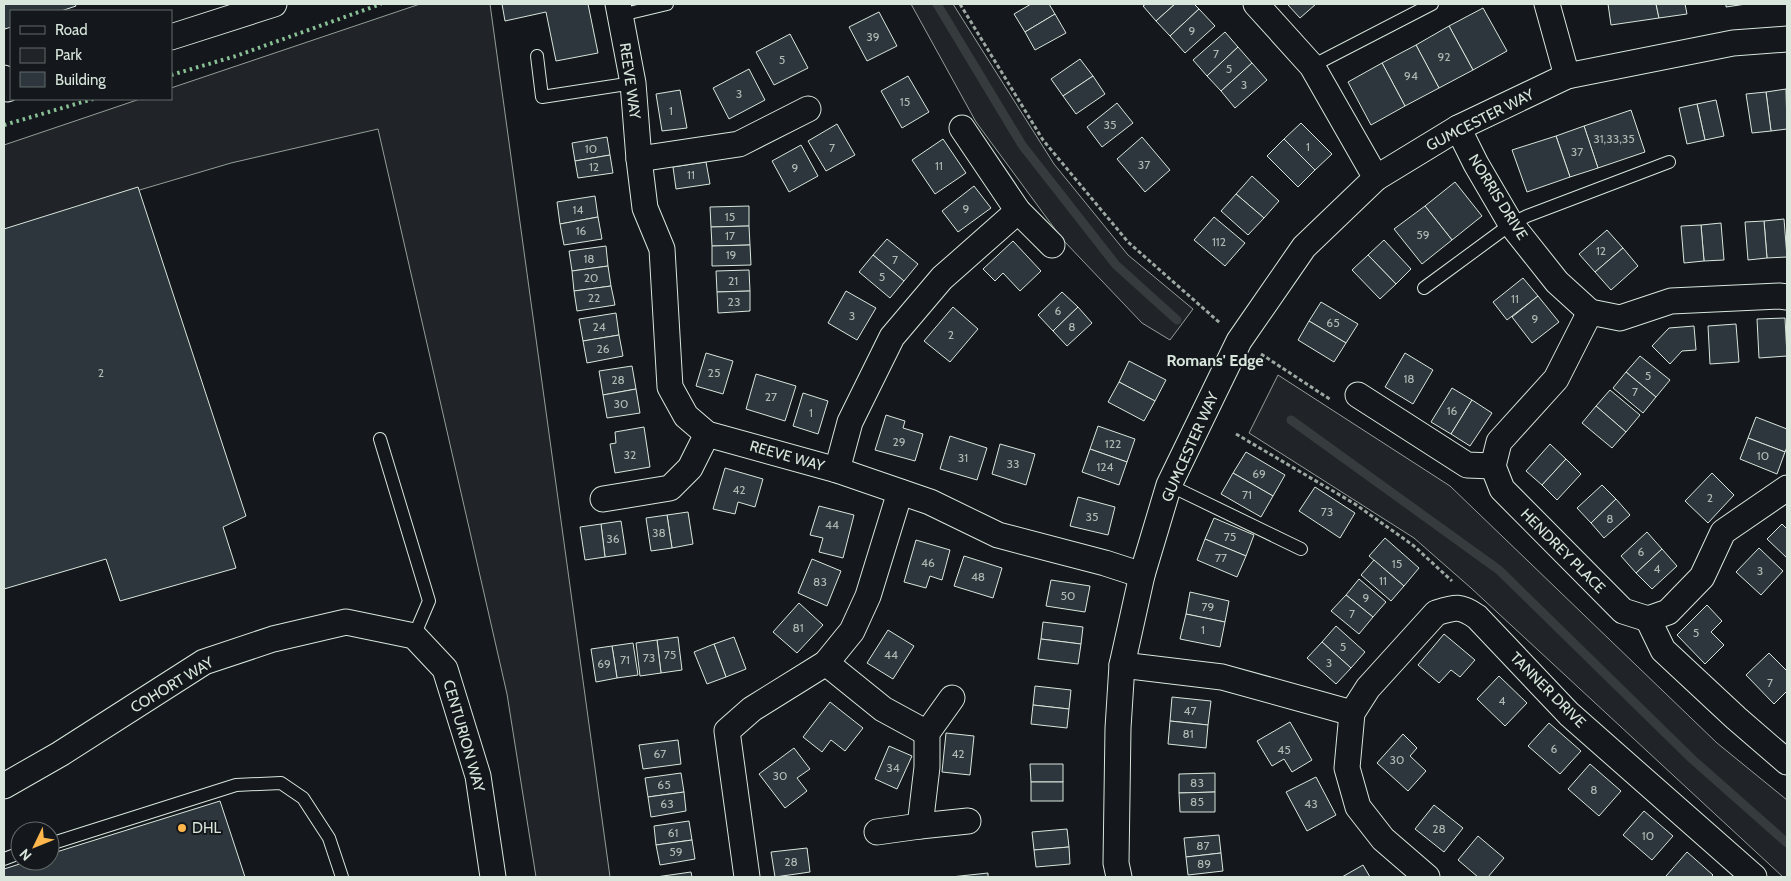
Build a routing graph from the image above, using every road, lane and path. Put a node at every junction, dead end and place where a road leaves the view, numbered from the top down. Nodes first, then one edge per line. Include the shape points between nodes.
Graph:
1 (274, 4) edge
2 (667, 4) edge
3 (960, 4) edge
4 (1256, 4) edge
5 (1432, 4) edge
6 (1547, 4) edge
7 (619, 9) edge
8 (210, 14) edge
9 (172, 36) edge
10 (1787, 38) edge
11 (537, 56) dead end
12 (1312, 66) junction
13 (1567, 76) junction
14 (633, 83) junction
15 (808, 109) dead end
16 (962, 128) dead end
17 (1458, 128) junction
18 (639, 159) junction
19 (1669, 162) dead end
20 (1376, 178) junction
21 (1018, 211) junction
22 (1511, 224) junction
23 (1052, 245) dead end
24 (1424, 288) dead end
25 (1787, 297) edge
26 (1590, 312) junction
27 (1239, 341) junction
28 (1347, 399) joint
29 (707, 434) junction
30 (1236, 434) dead end
31 (380, 439) dead end
32 (1493, 466) junction
33 (837, 470) junction
34 (1169, 485) junction
35 (1787, 488) edge
36 (900, 492) junction
37 (603, 498) dead end
38 (1301, 549) dead end
39 (1142, 575) junction
40 (1464, 608) junction
41 (1648, 619) junction
42 (414, 636) junction
43 (826, 663) junction
44 (1122, 665) junction
45 (952, 698) dead end
46 (1352, 713) junction
47 (927, 733) junction
48 (1787, 762) edge
49 (4, 786) edge
50 (968, 821) dead end
51 (920, 826) junction
52 (877, 832) dead end
53 (60, 841) edge
54 (342, 877) edge
55 (493, 877) edge
56 (747, 877) edge
57 (1120, 877) edge
58 (1427, 877) edge
59 (1754, 877) edge

1 - 8 street
2 - 7 lane
3 - 27 path via 1043,140 1128,242
4 - 12 street
5 - 12 lane
6 - 13 street
7 - 14 street, REEVE WAY
8 - 9 street
10 - 13 street, GUMCESTER WAY via 1733,43
11 - 14 lane via 542,97
12 - 20 street
13 - 17 street, GUMCESTER WAY
14 - 18 street, REEVE WAY
15 - 18 street via 739,144
16 - 21 street
17 - 20 street, GUMCESTER WAY
17 - 22 street, NORRIS DRIVE
18 - 29 street, REEVE WAY via 645,208 662,248 670,387 686,416
19 - 22 lane
20 - 27 street, GUMCESTER WAY via 1304,247
21 - 23 street
21 - 33 street via 942,278 892,338 850,422
22 - 24 lane
22 - 26 street, NORRIS DRIVE via 1557,282
25 - 26 street via 1671,301 1620,318
26 - 32 street via 1556,379 1499,442
27 - 28 path
27 - 34 street, GUMCESTER WAY
28 - 32 street via 1467,465
29 - 33 street, REEVE WAY
29 - 37 street via 690,468 670,488
30 - 40 path via 1354,504 1414,546 1459,587
31 - 42 lane via 429,601
32 - 41 street, HENDREY PLACE via 1502,489 1623,611
33 - 36 street, REEVE WAY
34 - 38 lane
34 - 39 street, GUMCESTER WAY
35 - 41 street via 1724,532 1702,577 1668,612
36 - 39 street, REEVE WAY via 930,502 998,535
36 - 43 street via 868,596 852,631
39 - 44 street, GUMCESTER WAY
40 - 46 street via 1436,613 1368,688
40 - 59 street, TANNER DRIVE via 1477,617 1569,714
41 - 48 street via 1663,650
42 - 49 street, COHORT WAY via 346,622 273,639 204,662
42 - 55 street, CENTURION WAY via 445,669 478,776
43 - 47 street via 883,709
43 - 56 street via 752,709 728,731
44 - 46 street via 1222,677
44 - 57 street, GUMCESTER WAY via 1116,863
45 - 47 street
46 - 58 street via 1347,768 1358,807 1382,839
47 - 51 street via 927,767
50 - 51 street
51 - 52 street
53 - 54 lane via 236,785 281,784 303,798 329,838

